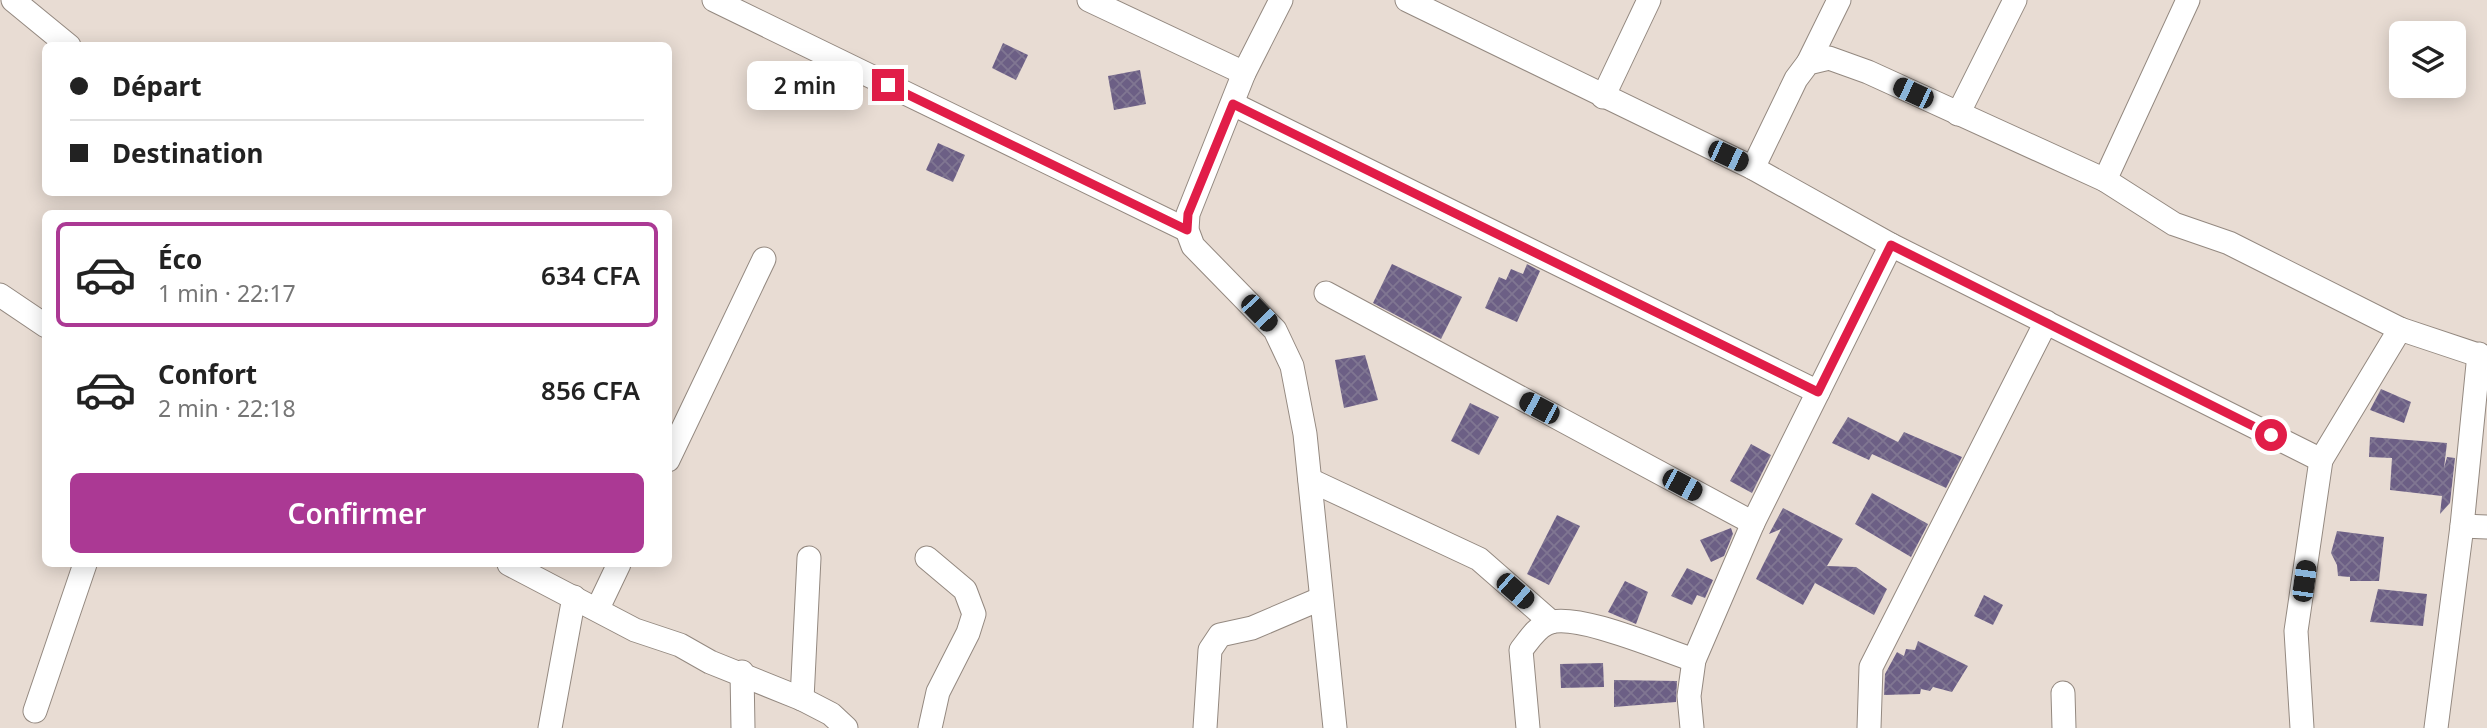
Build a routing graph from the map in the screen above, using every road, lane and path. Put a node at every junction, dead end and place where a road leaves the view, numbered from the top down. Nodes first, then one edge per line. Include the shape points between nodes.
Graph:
1 (13, 0) edge
2 (714, 0) edge
3 (1089, 0) edge
4 (1280, 0) edge
5 (1407, 0) edge
6 (1649, 0) edge
7 (1839, 0) edge
8 (2015, 0) edge
9 (2188, 0) edge
10 (64, 42) edge
11 (1808, 63) junction
12 (1244, 73) junction
13 (1603, 97) junction
14 (1233, 104) junction
15 (1958, 114) junction
16 (1753, 168) junction
17 (2105, 180) junction
18 (1187, 230) junction
19 (1891, 245) junction
20 (764, 259) dead end
21 (1326, 293) dead end
22 (0, 295) edge
23 (2046, 322) junction
24 (42, 323) edge
25 (2400, 329) junction
26 (2483, 356) edge
27 (1818, 392) junction
28 (672, 452) edge
29 (2321, 460) junction
30 (1310, 480) junction
31 (1753, 523) junction
32 (2462, 526) junction
33 (2487, 527) edge
34 (809, 558) dead end
35 (927, 558) dead end
36 (84, 567) edge
37 (515, 567) edge
38 (618, 567) edge
39 (574, 597) junction
40 (1320, 599) junction
41 (598, 608) junction
42 (1551, 622) junction
43 (1694, 660) junction
44 (742, 672) junction
45 (2063, 693) dead end
46 (802, 699) junction
47 (35, 711) dead end
48 (550, 728) edge
49 (743, 728) edge
50 (846, 728) edge
51 (930, 728) edge
52 (1205, 728) edge
53 (1335, 728) edge
54 (1528, 728) edge
55 (1692, 728) edge
56 (1869, 728) edge
57 (2064, 728) edge
58 (2302, 728) edge
59 (2436, 728) edge

1 - 10 street
2 - 18 street
3 - 12 street
4 - 12 street
5 - 13 street
6 - 13 street
7 - 11 street
8 - 15 street
9 - 17 street
11 - 15 street via 1829,58
11 - 16 street
12 - 14 street
13 - 16 street
14 - 18 street via 1188,214
14 - 27 street
15 - 17 street
16 - 19 street
17 - 25 street via 2174,224 2229,243
18 - 30 street via 1193,246 1275,330 1293,366
19 - 23 street
19 - 27 street
20 - 28 street
21 - 31 street
22 - 24 street
23 - 29 street
23 - 56 street via 1871,667
25 - 26 street
25 - 29 street
26 - 32 street
27 - 31 street
29 - 58 street via 2296,631
30 - 40 street
30 - 42 street via 1479,559
31 - 43 street
32 - 33 street
32 - 59 street
34 - 46 street
35 - 51 street via 965,590 974,614 938,692
36 - 47 street
37 - 39 street
38 - 41 street
39 - 41 street
39 - 48 street
40 - 52 street via 1252,628 1220,635 1210,650
40 - 53 street
41 - 44 street via 635,630
42 - 43 street via 1575,620
42 - 54 street via 1539,628 1521,650
43 - 55 street via 1689,696
44 - 46 street
44 - 49 street
45 - 57 street
46 - 50 street

